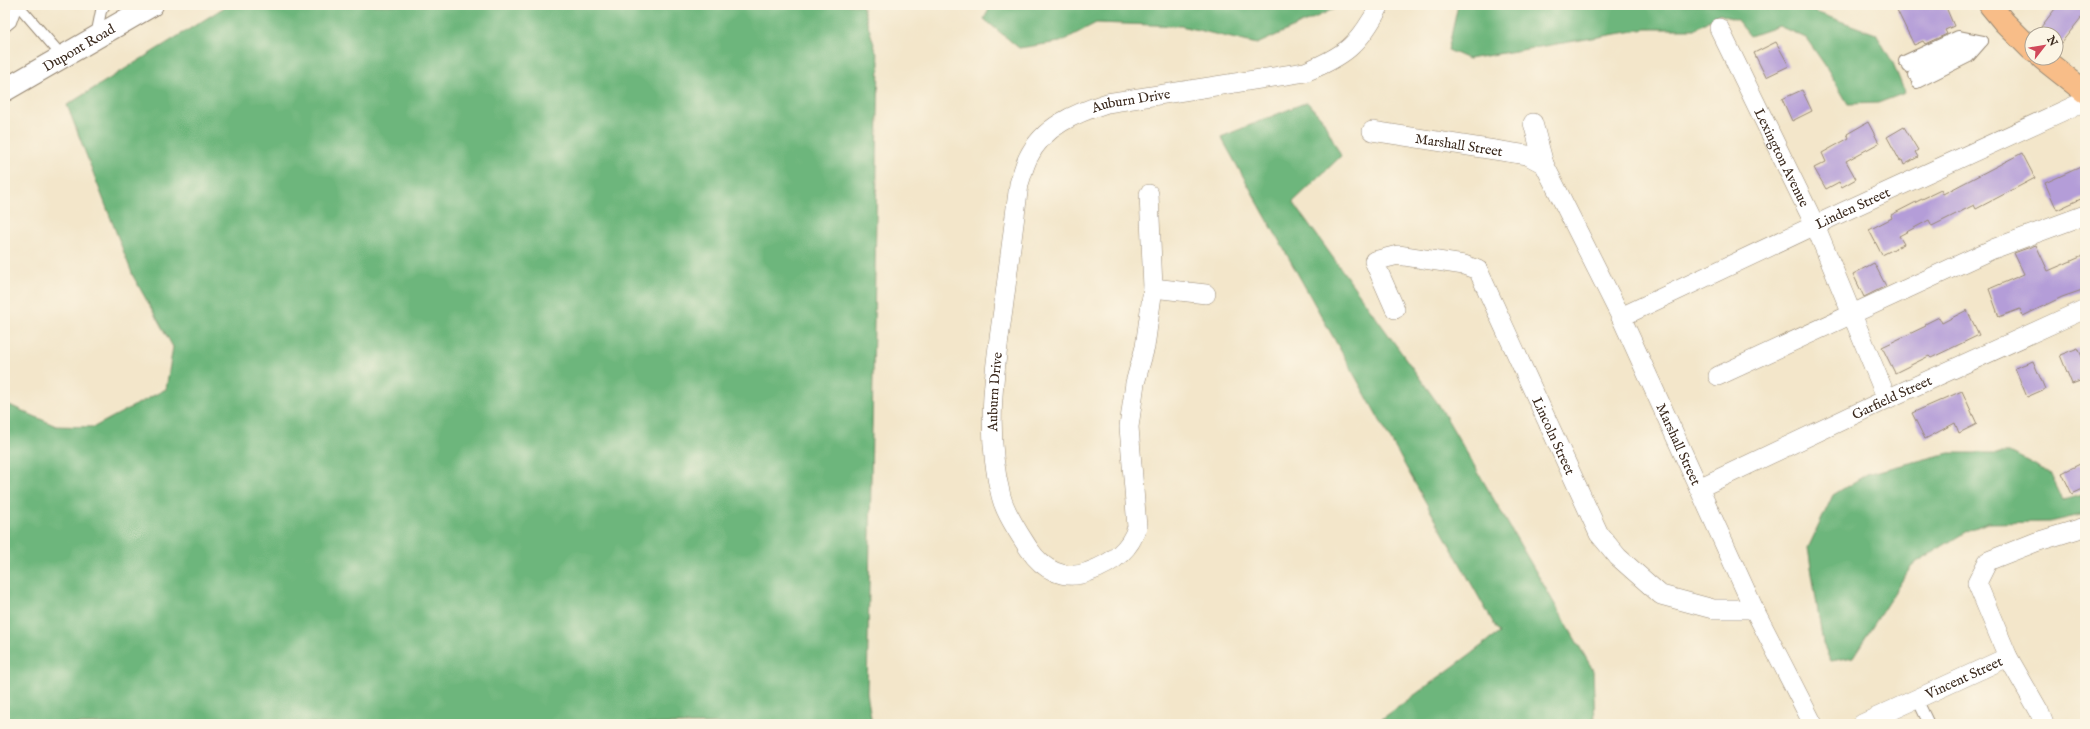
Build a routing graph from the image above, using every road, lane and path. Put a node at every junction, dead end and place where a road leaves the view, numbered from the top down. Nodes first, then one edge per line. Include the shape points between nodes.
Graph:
1 (17, 5) edge
2 (105, 5) edge
3 (152, 5) edge
4 (1380, 5) edge
5 (1990, 5) edge
6 (5, 27) edge
7 (1719, 28) dead end
8 (95, 38) junction
9 (1983, 41) joint
10 (2024, 42) edge
11 (63, 57) junction
12 (2052, 66) edge
13 (5, 90) edge
14 (2085, 92) edge
15 (2085, 101) edge
16 (1533, 123) dead end
17 (1372, 131) dead end
18 (1544, 164) junction
19 (1149, 194) dead end
20 (2085, 215) edge
21 (1815, 225) junction
22 (1153, 288) junction
23 (1206, 294) dead end
24 (2085, 308) edge
25 (1395, 310) dead end
26 (1851, 314) junction
27 (1621, 317) junction
28 (1718, 376) dead end
29 (1887, 399) junction
30 (1699, 488) junction
31 (2085, 527) edge
32 (1754, 609) junction
33 (2008, 657) junction
34 (1918, 699) junction
35 (1813, 724) edge
36 (1862, 724) edge
37 (1928, 724) edge
38 (2044, 724) edge

1 - 6 lane via 11,22
1 - 11 lane
2 - 8 lane
3 - 8 street, Dupont Road
4 - 22 street, Auburn Drive via 1352,48 1332,61 1305,72 1107,103 1078,113 1055,126 1038,141 1028,158 1019,184 994,377 992,452 1001,498 1034,557 1050,571 1066,576 1099,568 1121,554 1133,540 1137,527 1129,427 1134,383 1144,347
5 - 10 main road
7 - 21 street, Lexington Avenue
8 - 11 street, Dupont Road
9 - 9 lane via 1958,36 1911,72
11 - 13 street, Dupont Road
12 - 14 main road
15 - 21 street, Linden Street
16 - 18 street, Marshall Street
17 - 18 street, Marshall Street via 1527,155
18 - 27 street, Marshall Street
19 - 22 street, Auburn Drive
20 - 26 street via 1993,249
21 - 26 street, Lexington Avenue
21 - 27 street, Linden Street
22 - 23 street
24 - 29 street, Garfield Street
25 - 32 street, Lincoln Street via 1374,262 1398,255 1464,265 1478,270 1599,534 1618,557 1661,595 1713,609
26 - 28 street
26 - 29 street, Lexington Avenue
27 - 30 street, Marshall Street
29 - 30 street, Garfield Street
30 - 32 street, Marshall Street
31 - 33 street, Vincent Street via 2036,542 1988,561 1977,583
32 - 35 street, Marshall Street
33 - 34 street, Vincent Street
33 - 38 street
34 - 36 street, Vincent Street
34 - 37 lane

